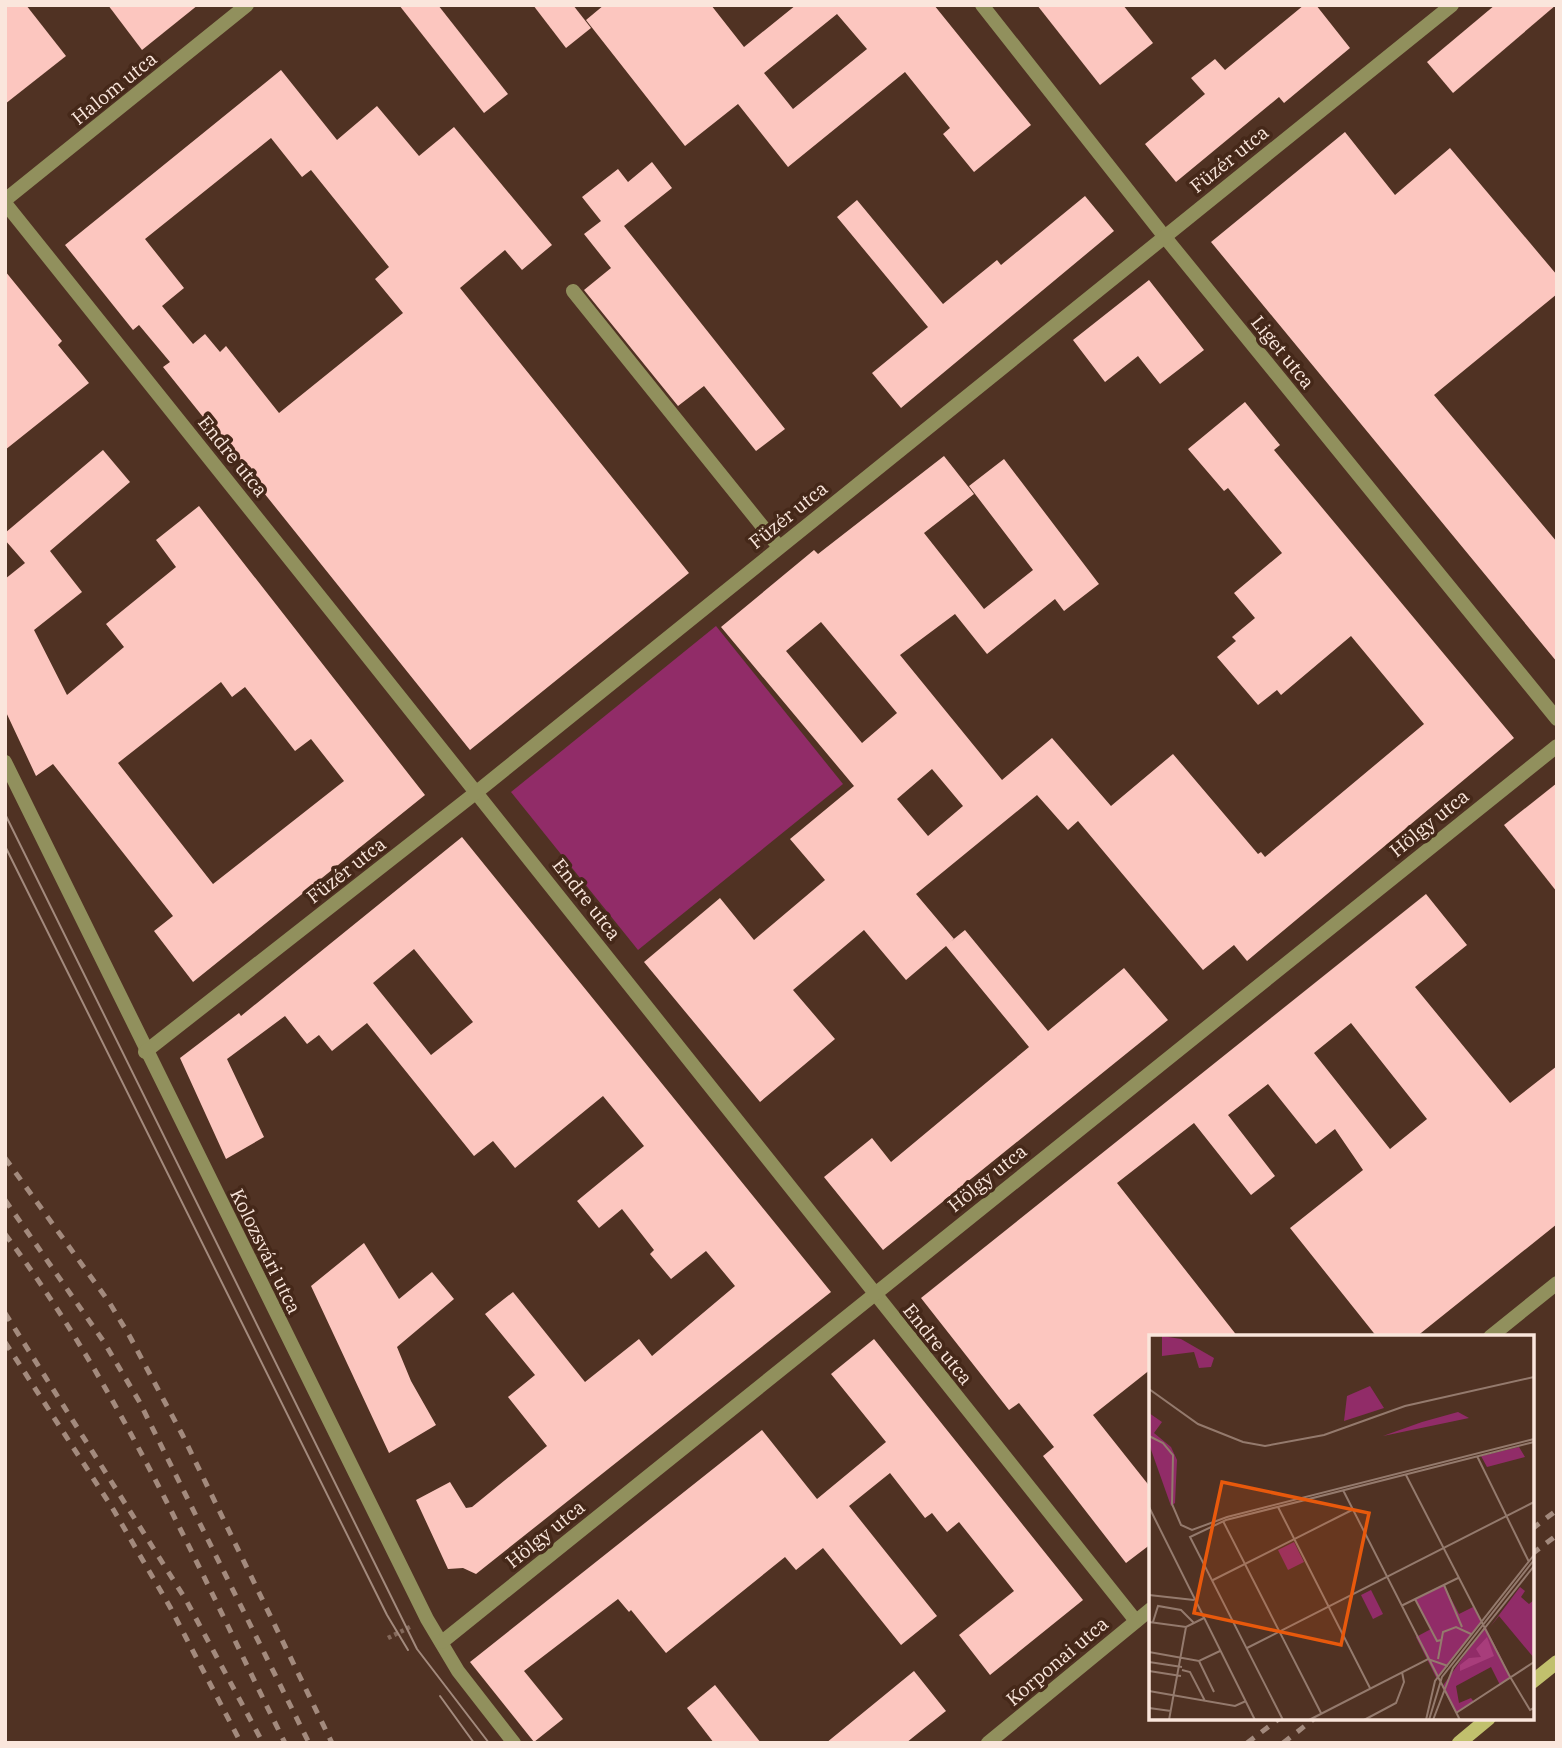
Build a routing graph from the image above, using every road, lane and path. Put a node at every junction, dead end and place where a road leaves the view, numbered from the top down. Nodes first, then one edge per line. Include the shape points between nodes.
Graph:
1 (247, 5) edge
2 (982, 5) edge
3 (1452, 5) edge
4 (5, 201) edge
5 (1164, 236) junction
6 (573, 291) dead end
7 (779, 547) junction
8 (1557, 719) edge
9 (1557, 746) edge
10 (5, 762) edge
11 (478, 791) junction
12 (145, 1052) junction
13 (1557, 1283) edge
14 (873, 1294) junction
15 (1492, 1335) edge
16 (1149, 1610) edge
17 (1136, 1620) junction
18 (442, 1642) junction
19 (1557, 1662) edge
20 (1534, 1680) edge
21 (1487, 1720) edge
22 (514, 1743) edge
23 (988, 1743) edge
24 (1459, 1743) edge

1 - 4 street, Halom utca
2 - 5 street, Liget utca
3 - 5 street, Füzér utca
4 - 11 street, Endre utca
5 - 7 street, Füzér utca
5 - 8 street, Liget utca
6 - 7 street
7 - 11 street, Füzér utca
9 - 14 street, Hölgy utca
10 - 12 street, Kolozsvári utca
11 - 12 street, Füzér utca
11 - 14 street, Endre utca
12 - 18 street, Kolozsvári utca
13 - 15 street
14 - 17 street, Endre utca
14 - 18 street, Hölgy utca
16 - 17 street, Korponai utca
17 - 23 street, Korponai utca
18 - 22 street, Kolozsvári utca via 458,1671
19 - 20 street
21 - 24 street

